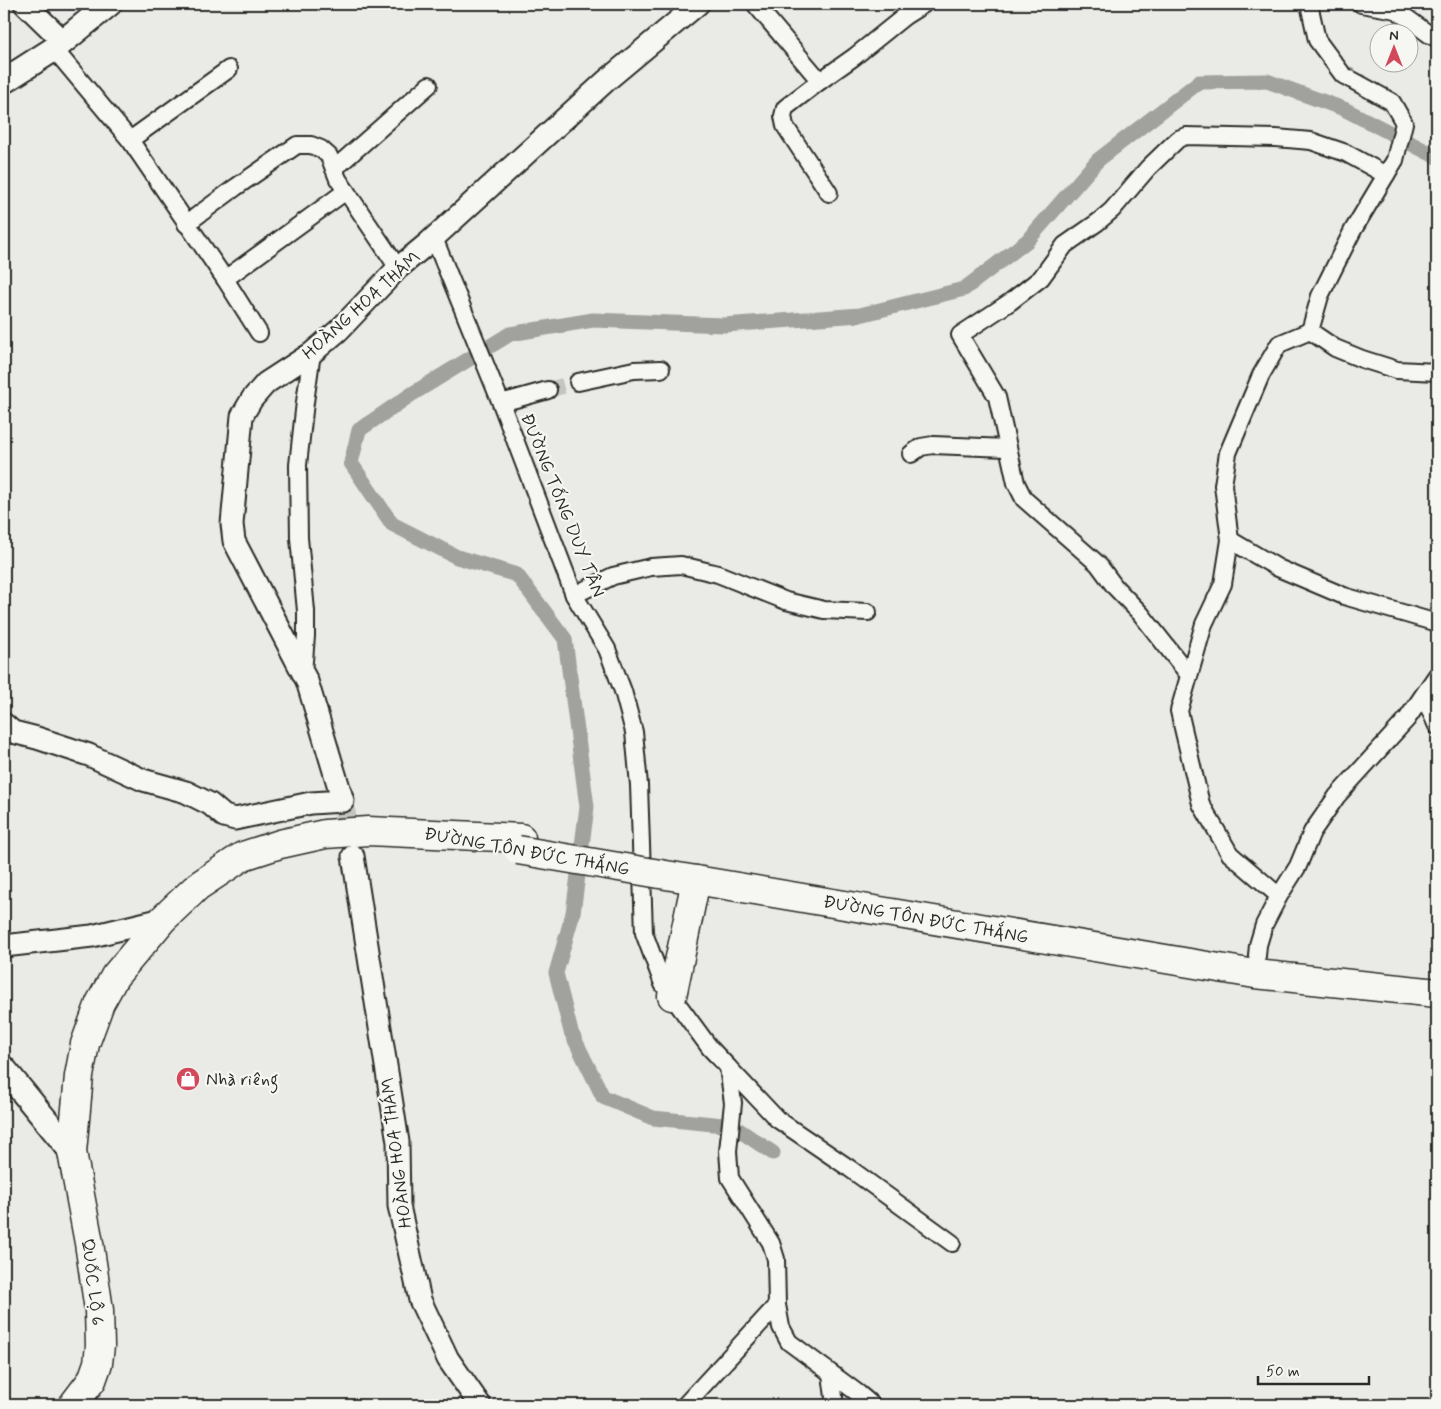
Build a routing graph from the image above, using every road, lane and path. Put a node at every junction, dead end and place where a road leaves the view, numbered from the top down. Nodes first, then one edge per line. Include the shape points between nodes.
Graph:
1 (25, 4) edge
2 (109, 4) edge
3 (698, 4) edge
4 (755, 4) edge
5 (924, 4) edge
6 (1309, 4) edge
7 (1361, 4) edge
8 (1399, 7) edge
9 (1437, 38) edge
10 (58, 45) junction
11 (229, 69) dead end
12 (4, 81) edge
13 (820, 81) junction
14 (429, 85) dead end
15 (130, 140) junction
16 (334, 169) junction
17 (1386, 175) junction
18 (346, 191) junction
19 (829, 193) dead end
20 (186, 224) junction
21 (434, 238) junction
22 (398, 268) junction
23 (225, 279) junction
24 (1310, 331) junction
25 (259, 333) dead end
26 (312, 353) junction
27 (661, 369) dead end
28 (1437, 372) edge
29 (578, 382) tunnel mouth
30 (548, 390) tunnel mouth
31 (501, 403) junction
32 (1007, 448) junction
33 (911, 454) dead end
34 (1230, 540) junction
35 (574, 594) junction
36 (868, 612) dead end
37 (1437, 623) edge
38 (1437, 672) edge
39 (303, 673) junction
40 (1188, 675) junction
41 (4, 724) edge
42 (1437, 726) edge
43 (353, 856) tunnel mouth
44 (660, 867) junction
45 (696, 880) junction
46 (1278, 896) junction
47 (162, 919) junction
48 (4, 946) edge
49 (1257, 956) junction
50 (1437, 975) edge
51 (1437, 993) edge
52 (672, 996) junction
53 (728, 1067) junction
54 (4, 1069) edge
55 (72, 1152) junction
56 (952, 1243) dead end
57 (777, 1305) junction
58 (832, 1374) junction
59 (73, 1405) edge
60 (480, 1405) edge
61 (686, 1405) edge
62 (834, 1405) edge
63 (872, 1405) edge

1 - 10 street
2 - 10 main road
3 - 21 street, HOÀNG HOA THÁM via 607,80
4 - 13 street
5 - 13 street
6 - 17 street via 1317,40 1343,75 1392,102 1404,122 1395,160
7 - 8 street
8 - 9 street
10 - 12 main road
10 - 15 street
11 - 15 street
13 - 19 street via 785,108 783,116 785,126
14 - 16 street
15 - 20 street
16 - 18 street
16 - 20 street via 329,156 321,149 310,144 297,144
17 - 24 street via 1353,230 1320,296
17 - 32 street via 1346,153 1311,141 1186,136 1178,139 1112,210 1065,245 1041,278 960,335 997,397
18 - 22 street
18 - 23 street
20 - 23 street
21 - 22 street, HOÀNG HOA THÁM
21 - 31 street, ĐƯỜNG TỐNG DUY TÂN
22 - 26 street, HOÀNG HOA THÁM via 339,330
23 - 25 street
24 - 28 street via 1335,348 1362,359 1397,370
24 - 34 street via 1278,344 1261,375 1228,453 1223,485
26 - 39 street via 298,465 299,538 306,619
26 - 39 street, HOÀNG HOA THÁM via 266,383 242,416 232,524 234,541
27 - 29 street via 634,370
30 - 31 street
31 - 35 street, ĐƯỜNG TỐNG DUY TÂN
32 - 33 street via 933,444
32 - 40 street via 1016,484 1024,499 1098,564
34 - 37 street via 1278,568 1344,596
34 - 40 street via 1223,584 1204,624
35 - 36 street via 613,576 651,567 681,565 718,574 786,601 824,610
35 - 52 street, ĐƯỜNG TỐNG DUY TÂN via 607,648 634,732 644,933 663,984
38 - 42 street via 1427,703
38 - 46 street via 1407,719 1336,796 1312,832 1298,866
39 - 41 street, HOÀNG HOA THÁM via 343,801 310,803 235,819 224,816 210,804 186,792 143,780 89,755 13,732
40 - 46 street via 1178,711 1201,804 1230,854
43 - 60 street, HOÀNG HOA THÁM via 398,1142 399,1206 420,1300 448,1359
44 - 45 highway, ĐƯỜNG TÔN ĐỨC THẮNG
44 - 47 highway, ĐƯỜNG TÔN ĐỨC THẮNG, bridge via 519,844 417,833 368,831 325,834 243,856 198,886
44 - 49 highway, ĐƯỜNG TÔN ĐỨC THẮNG
45 - 51 highway, ĐƯỜNG TÔN ĐỨC THẮNG via 1255,974
45 - 52 highway
46 - 49 street via 1264,925
47 - 48 street via 92,936
47 - 55 highway, ĐƯỜNG TÔN ĐỨC THẮNG via 115,976 100,1003 78,1076
49 - 50 highway, ĐƯỜNG TÔN ĐỨC THẮNG
52 - 53 street, ĐƯỜNG TỐNG DUY TÂN
53 - 56 street, ĐƯỜNG TỐNG DUY TÂN via 777,1119
53 - 57 street via 733,1103 728,1151 730,1178 771,1243 776,1259
54 - 55 main road
55 - 59 highway, QUỐC LỘ 6 via 99,1310 100,1346 92,1380
57 - 58 street via 781,1328 789,1342
57 - 61 street
58 - 62 street
58 - 63 street

